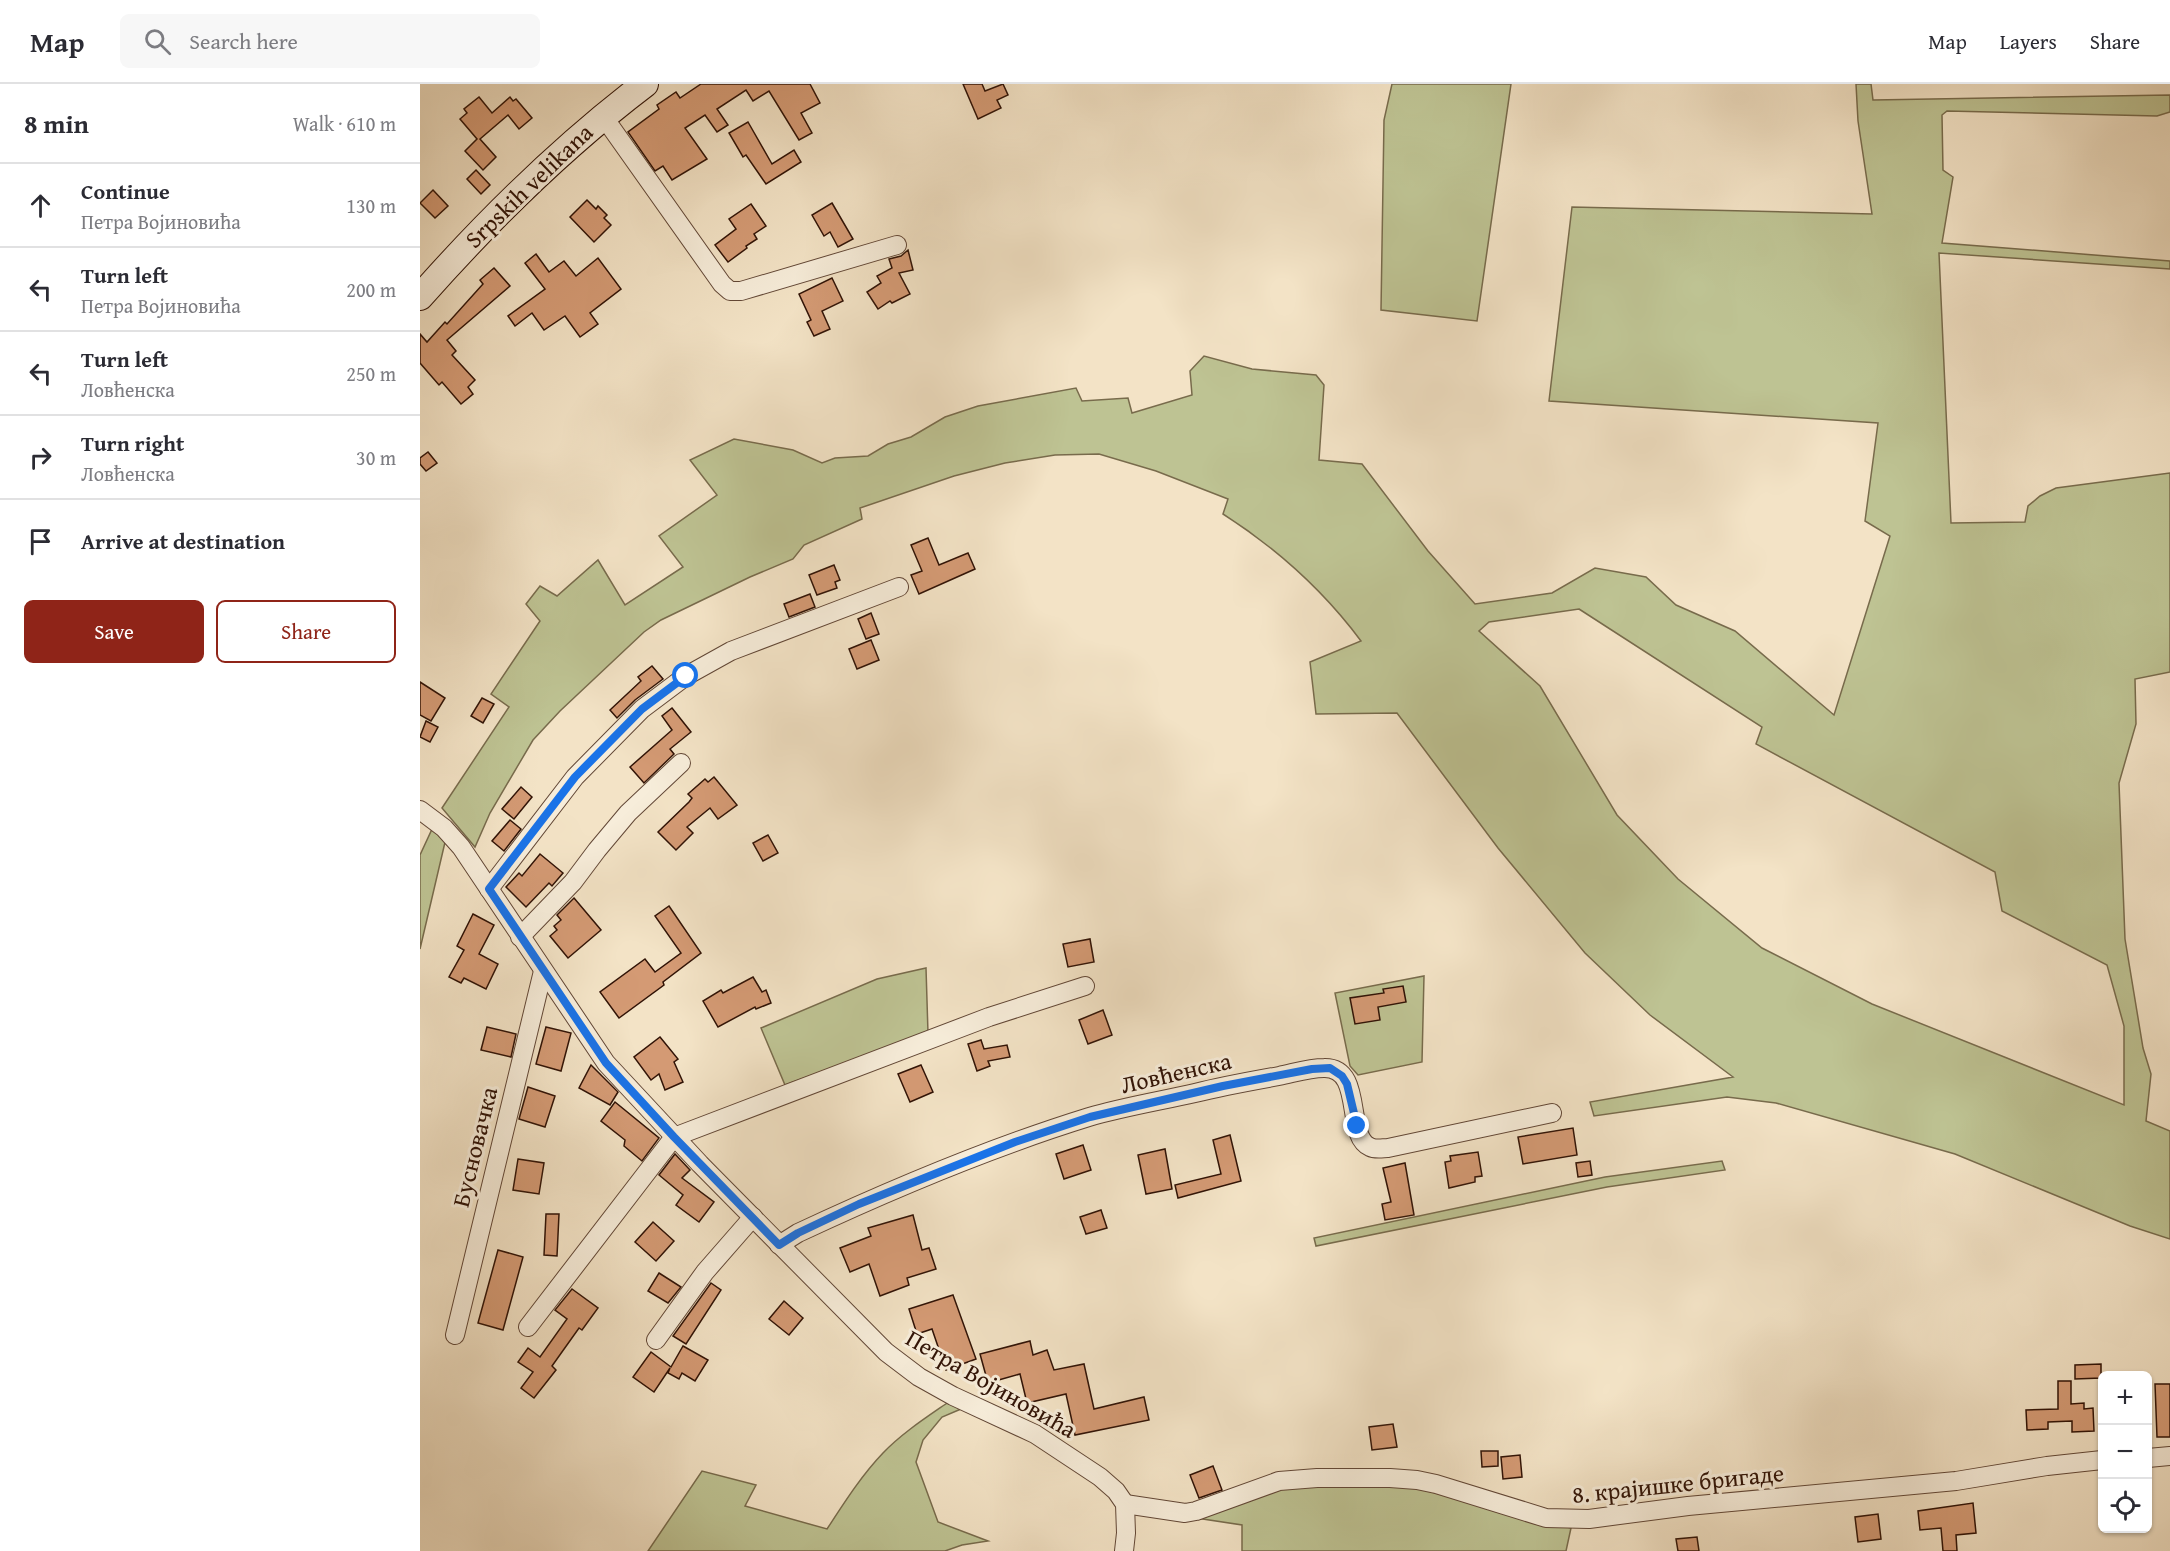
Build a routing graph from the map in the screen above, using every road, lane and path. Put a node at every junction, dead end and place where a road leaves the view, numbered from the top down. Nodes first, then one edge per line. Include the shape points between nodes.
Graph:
1 (645, 84) edge
2 (603, 116) junction
3 (897, 245) dead end
4 (420, 297) edge
5 (899, 587) dead end
6 (681, 763) dead end
7 (420, 810) edge
8 (489, 889) junction
9 (520, 937) junction
10 (543, 971) junction
11 (1085, 986) dead end
12 (1552, 1113) dead end
13 (674, 1137) junction
14 (753, 1217) junction
15 (779, 1245) junction
16 (528, 1327) dead end
17 (455, 1335) dead end
18 (656, 1340) dead end
19 (2170, 1456) edge
20 (2152, 1458) edge
21 (2098, 1461) edge
22 (1125, 1504) junction
23 (1124, 1551) edge

1 - 2 main road, Srpskih velikana
2 - 3 street via 730,291
2 - 4 main road, Srpskih velikana via 474,236
5 - 8 street via 732,651 686,676 642,709 575,777
6 - 9 street via 628,813 573,882
7 - 8 street, Петра Војиновића via 450,834
8 - 9 street, Петра Војиновића
9 - 10 street, Петра Војиновића
10 - 13 street, Петра Војиновића via 606,1063
10 - 17 street, Бусновачка
11 - 13 street via 989,1017
12 - 15 street, Ловћенска via 1374,1149 1362,1140 1350,1091 1342,1076 1330,1068 1312,1069 1090,1117 919,1179
13 - 14 street, Петра Војиновића
13 - 16 street
14 - 15 street, Петра Војиновића
14 - 18 street via 705,1272
15 - 22 street, Петра Војиновића via 885,1352 953,1396 1035,1434 1100,1477
19 - 20 street
21 - 22 street, 8. крајишке бригаде via 1956,1481 1688,1506 1589,1520 1546,1518 1417,1479 1390,1478 1278,1481 1185,1513
22 - 23 street

